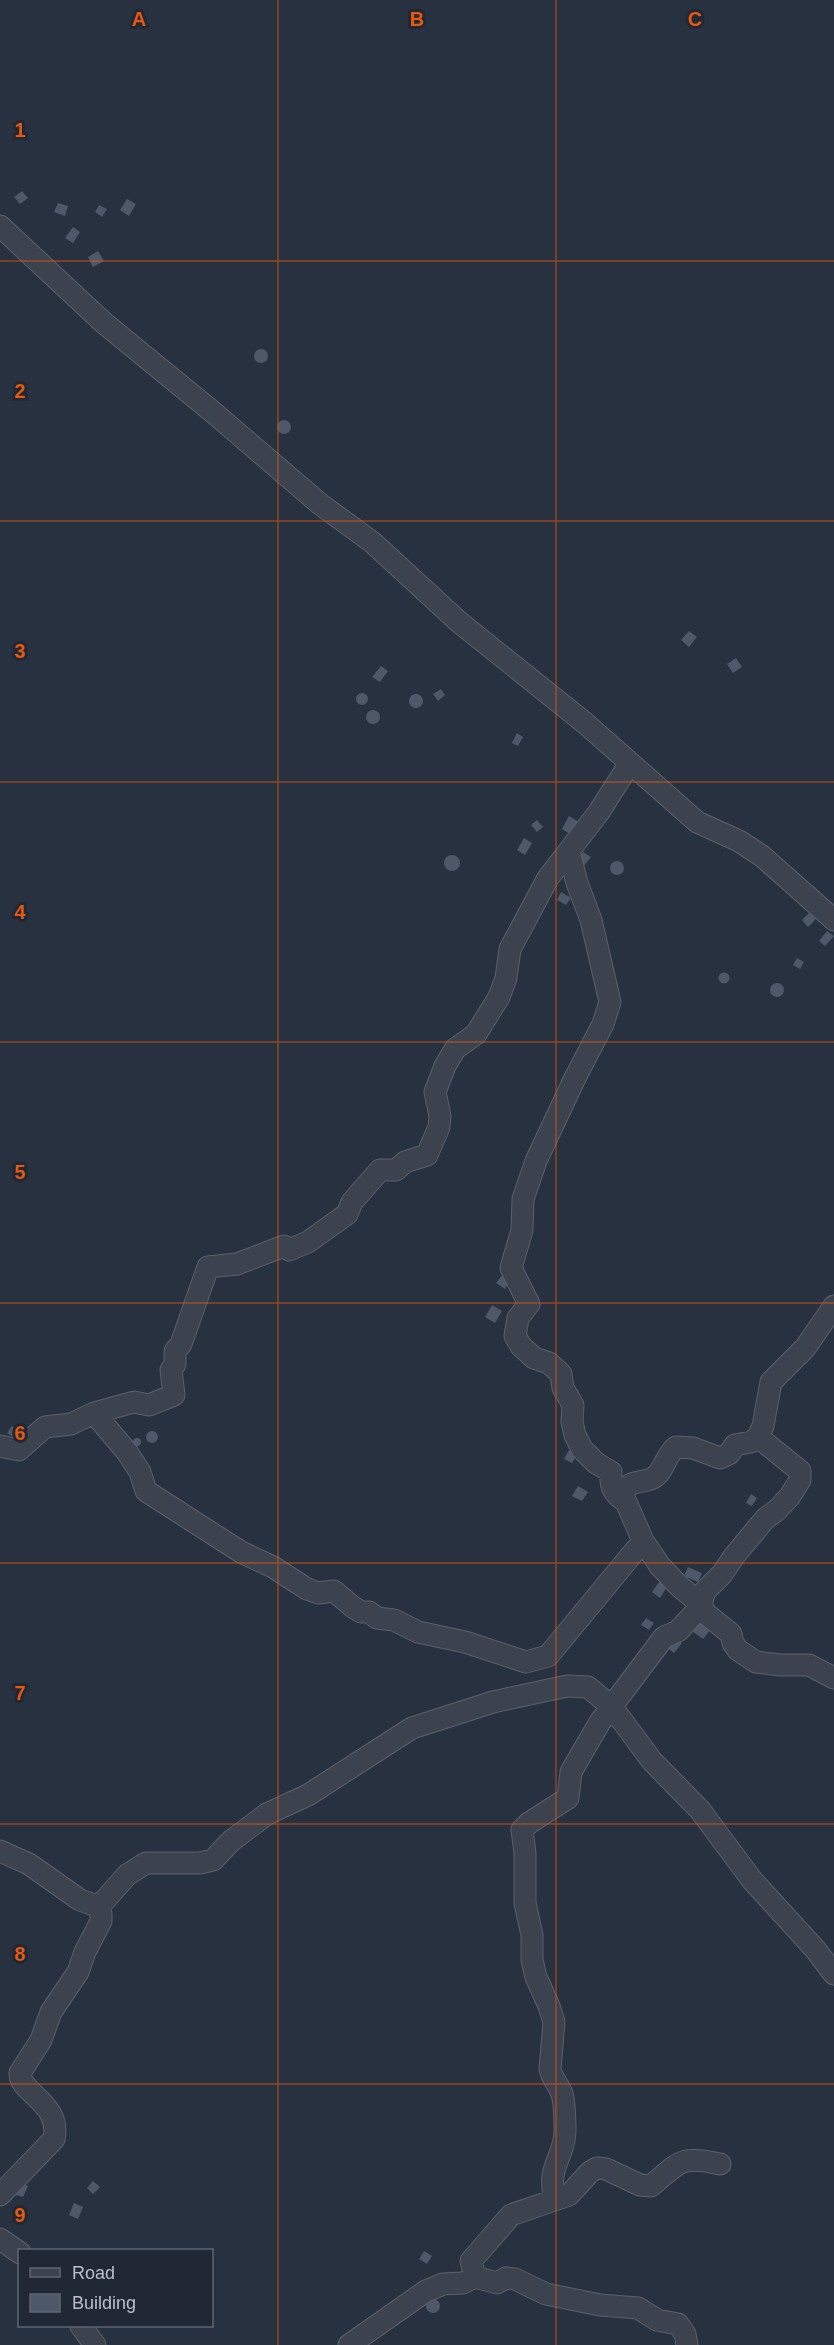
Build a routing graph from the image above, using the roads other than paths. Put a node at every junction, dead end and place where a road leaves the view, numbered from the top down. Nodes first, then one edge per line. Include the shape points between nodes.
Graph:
1 (0, 226) edge
2 (630, 764) junction
3 (569, 851) junction
4 (834, 920) edge
5 (834, 1306) edge
6 (94, 1413) junction
7 (758, 1437) junction
8 (0, 1446) edge
9 (626, 1502) junction
10 (643, 1541) junction
11 (701, 1604) junction
12 (834, 1678) edge
13 (612, 1707) junction
14 (0, 1851) edge
15 (97, 1906) junction
16 (834, 1974) edge
17 (720, 2164) dead end
18 (0, 2195) edge
19 (555, 2199) junction
20 (0, 2240) edge
21 (18, 2252) edge
22 (475, 2277) junction
23 (82, 2327) edge
24 (95, 2345) edge
25 (349, 2345) edge
26 (687, 2345) edge

1 - 2 street via 104,323 320,504 372,542 459,622
2 - 3 street
2 - 4 street via 697,822 762,856
3 - 6 street via 542,887 510,949 499,997 476,1034 455,1049 437,1083 439,1127 427,1155 405,1162 396,1170 380,1170 347,1214 308,1242 289,1250 284,1246 237,1264 208,1267 181,1344 175,1351 171,1370 174,1395 148,1405 134,1402
3 - 9 street via 590,914 610,1002 536,1161 523,1199 522,1230 511,1268 529,1304 518,1318 515,1336 534,1358 549,1363 561,1374 563,1388 573,1405 572,1422 582,1449 611,1472 610,1486
5 - 7 street via 805,1348 771,1382
6 - 8 street via 71,1424 45,1428 19,1450
6 - 10 street via 127,1452 146,1491 241,1552 307,1589 318,1593 334,1591 361,1612 526,1662 548,1656
7 - 9 street via 735,1445 720,1458 693,1448 676,1447 657,1475 624,1488
7 - 11 street via 801,1471 800,1480 705,1591
9 - 10 street
10 - 11 street via 666,1573
11 - 12 street via 705,1613 730,1634 738,1650 756,1662 809,1665
11 - 13 street via 678,1631 664,1637
13 - 15 street via 588,1688 567,1686 493,1702 412,1728 308,1795 260,1819 213,1860 146,1863 127,1875
13 - 16 street via 652,1761 700,1810 752,1880
13 - 19 street via 574,1766 568,1798 529,1823 521,1834 532,1960 554,2022 550,2069 562,2094 565,2134 552,2173
14 - 15 street via 29,1864 80,1900
15 - 18 street via 101,1920 78,1972 51,2012 41,2040 20,2073 22,2082 51,2113 54,2139
17 - 19 street via 686,2160 675,2164 651,2186 597,2168 569,2195
19 - 22 street via 511,2215 471,2261
20 - 21 street
22 - 25 street via 426,2291
22 - 26 street via 497,2283 515,2279 540,2292 567,2299 638,2308 657,2320 678,2324
23 - 24 street

